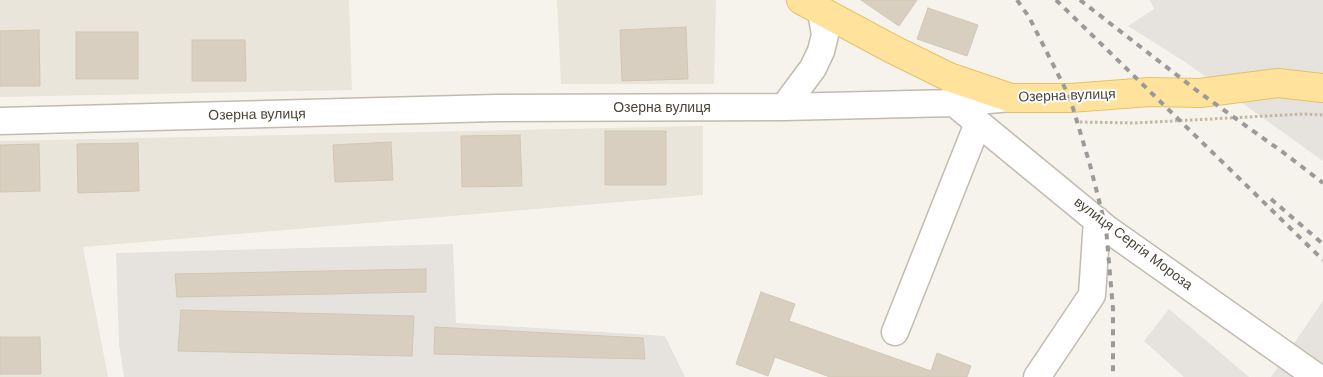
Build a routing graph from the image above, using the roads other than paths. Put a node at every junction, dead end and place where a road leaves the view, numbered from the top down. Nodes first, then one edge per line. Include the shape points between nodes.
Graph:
1 (811, 5) edge
2 (1323, 88) edge
3 (1011, 98) junction
4 (954, 103) junction
5 (784, 107) junction
6 (0, 121) edge
7 (978, 123) junction
8 (1097, 220) junction
9 (894, 332) dead end
10 (1037, 377) edge
11 (1317, 377) edge

1 - 3 main road via 949,77
1 - 5 street via 825,35 821,51 813,68
2 - 3 main road, Озерна вулиця via 1278,83 1200,93
3 - 4 street, Озерна вулиця
4 - 5 street, Озерна вулиця
4 - 7 street, вулиця Сергія Мороза
5 - 6 street, Озерна вулиця via 496,108
7 - 8 street, вулиця Сергія Мороза
7 - 9 street
8 - 10 street via 1092,295
8 - 11 street, вулиця Сергія Мороза

